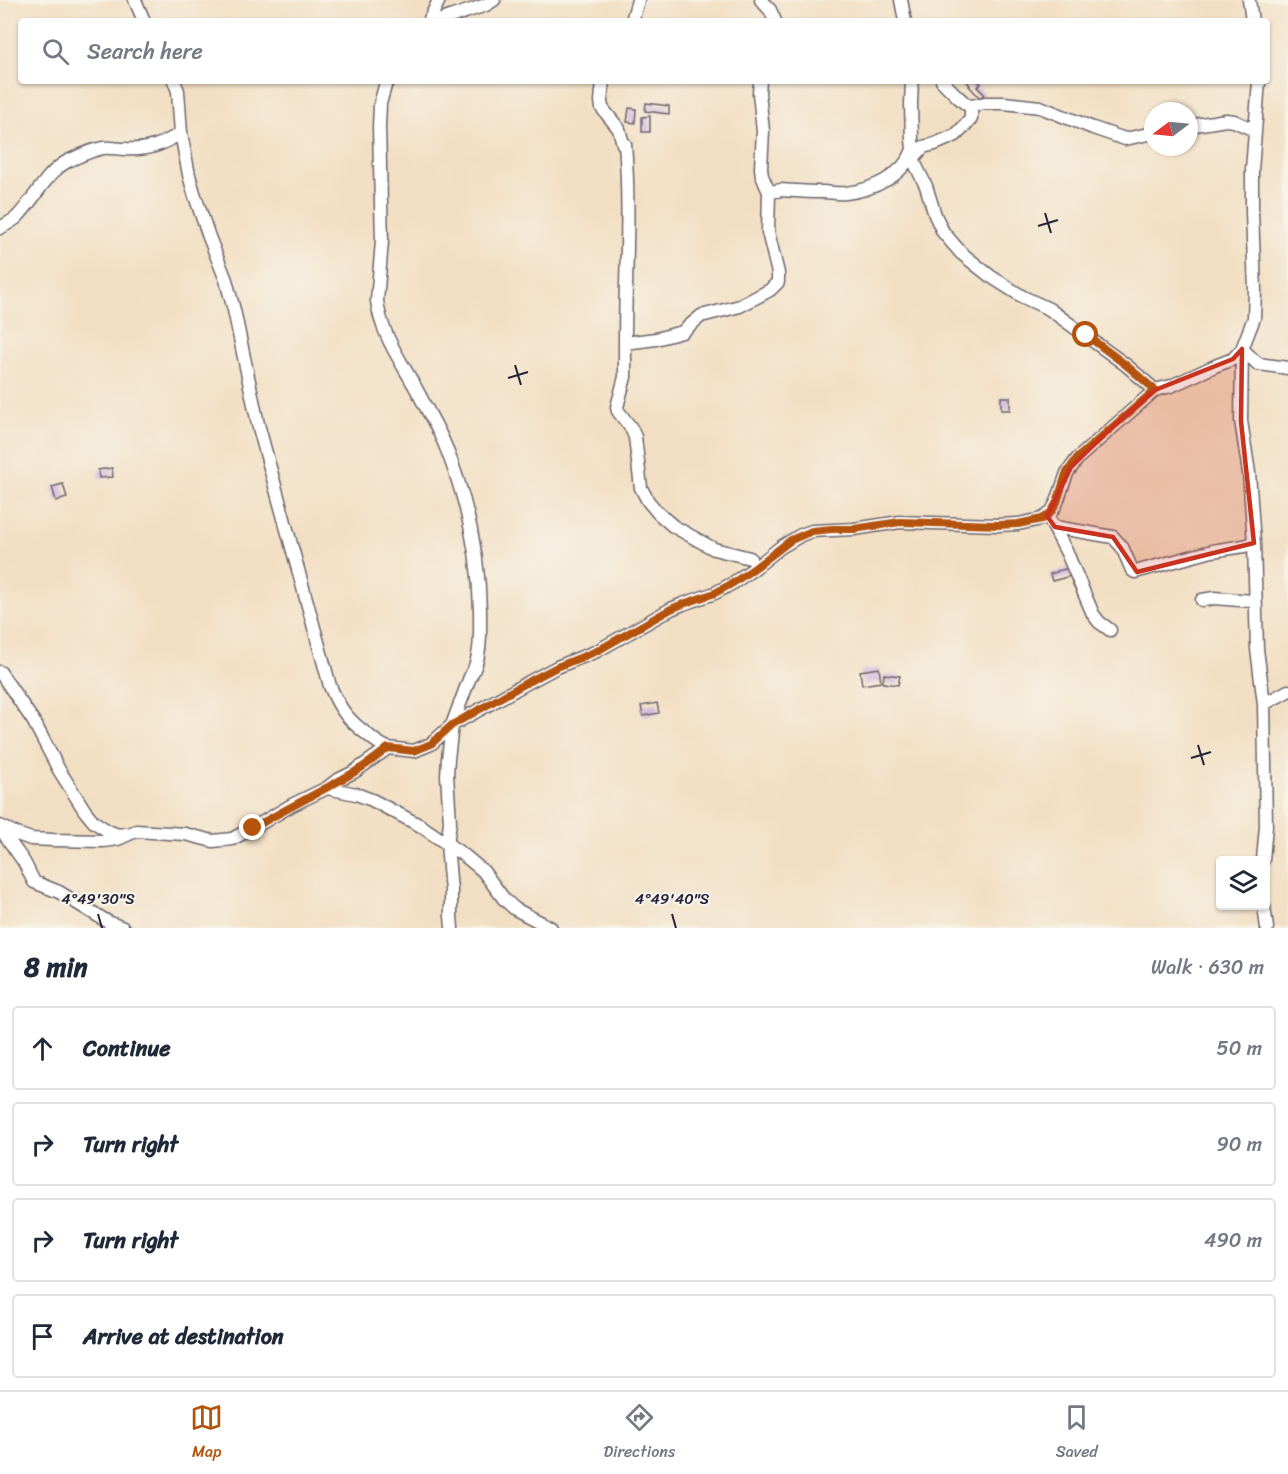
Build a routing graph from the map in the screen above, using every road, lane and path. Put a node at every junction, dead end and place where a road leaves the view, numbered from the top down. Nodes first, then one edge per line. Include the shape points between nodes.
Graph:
1 (135, 0) edge
2 (439, 0) edge
3 (494, 0) edge
4 (638, 0) edge
5 (760, 0) edge
6 (901, 0) edge
7 (1249, 0) edge
8 (143, 18) edge
9 (430, 18) edge
10 (447, 18) edge
11 (633, 18) edge
12 (773, 18) edge
13 (904, 18) edge
14 (1252, 18) edge
15 (175, 84) edge
16 (386, 84) edge
17 (603, 84) edge
18 (760, 84) edge
19 (912, 84) edge
20 (945, 84) edge
21 (1259, 84) edge
22 (971, 106) junction
23 (1198, 125) edge
24 (1254, 130) junction
25 (181, 132) junction
26 (1144, 135) edge
27 (913, 150) junction
28 (768, 190) junction
29 (0, 228) edge
30 (625, 344) junction
31 (1242, 350) junction
32 (1288, 368) edge
33 (1155, 390) junction
34 (1047, 516) junction
35 (1055, 527) junction
36 (1254, 543) junction
37 (750, 558) dead end
38 (1255, 596) junction
39 (1202, 600) dead end
40 (1110, 630) dead end
41 (0, 672) edge
42 (1288, 691) edge
43 (1264, 704) junction
44 (452, 725) junction
45 (388, 748) junction
46 (327, 788) junction
47 (94, 822) junction
48 (0, 827) edge
49 (136, 831) junction
50 (103, 841) junction
51 (447, 844) junction
52 (1263, 856) edge
53 (1265, 910) edge
54 (123, 928) edge
55 (453, 928) edge
56 (551, 928) edge
57 (1267, 928) edge

1 - 8 street
2 - 9 street
3 - 10 street
4 - 11 street
5 - 12 street
6 - 13 street
7 - 14 street
15 - 25 street
16 - 44 street via 380,104 382,241 378,310 386,334 444,443 459,482 480,579 480,641 474,671
17 - 30 street via 602,108 620,133 627,162
18 - 28 street via 761,168
19 - 27 street
20 - 22 street
21 - 24 street
22 - 26 street via 1004,103 1040,107 1125,139
22 - 27 street via 971,119 956,135 923,147 917,154
23 - 24 street via 1226,120
24 - 31 street via 1254,318
25 - 29 street via 152,147 104,148 67,161 15,219
25 - 45 street via 194,193 226,280 258,424 330,686 353,724
27 - 28 street via 909,161 891,177 855,191
27 - 33 street via 935,215 961,253 990,276 1049,309
28 - 30 street via 768,232 778,273 774,288 740,306 701,316 682,332
30 - 37 street via 625,377 617,406 635,437 641,488 648,501 672,526 714,549
31 - 32 street via 1258,364
31 - 33 street via 1233,359
31 - 36 street via 1241,421
33 - 34 street via 1077,458
34 - 35 street
34 - 44 street via 1031,522 998,525 900,522 812,531 781,547 715,593 671,609
35 - 36 street via 1113,537 1135,572
35 - 40 street via 1093,614
36 - 38 street
38 - 39 street via 1253,600
38 - 43 street
41 - 47 street
42 - 43 street
43 - 52 street
44 - 45 street via 431,744 414,751
44 - 51 street
45 - 46 street
46 - 49 street via 232,839 213,841 185,834
46 - 51 street via 372,800
47 - 49 street via 118,835
47 - 50 street via 95,834
48 - 50 street via 31,839
48 - 54 street via 34,882
49 - 50 street
51 - 55 street
51 - 56 street via 483,871 515,909
53 - 57 street

